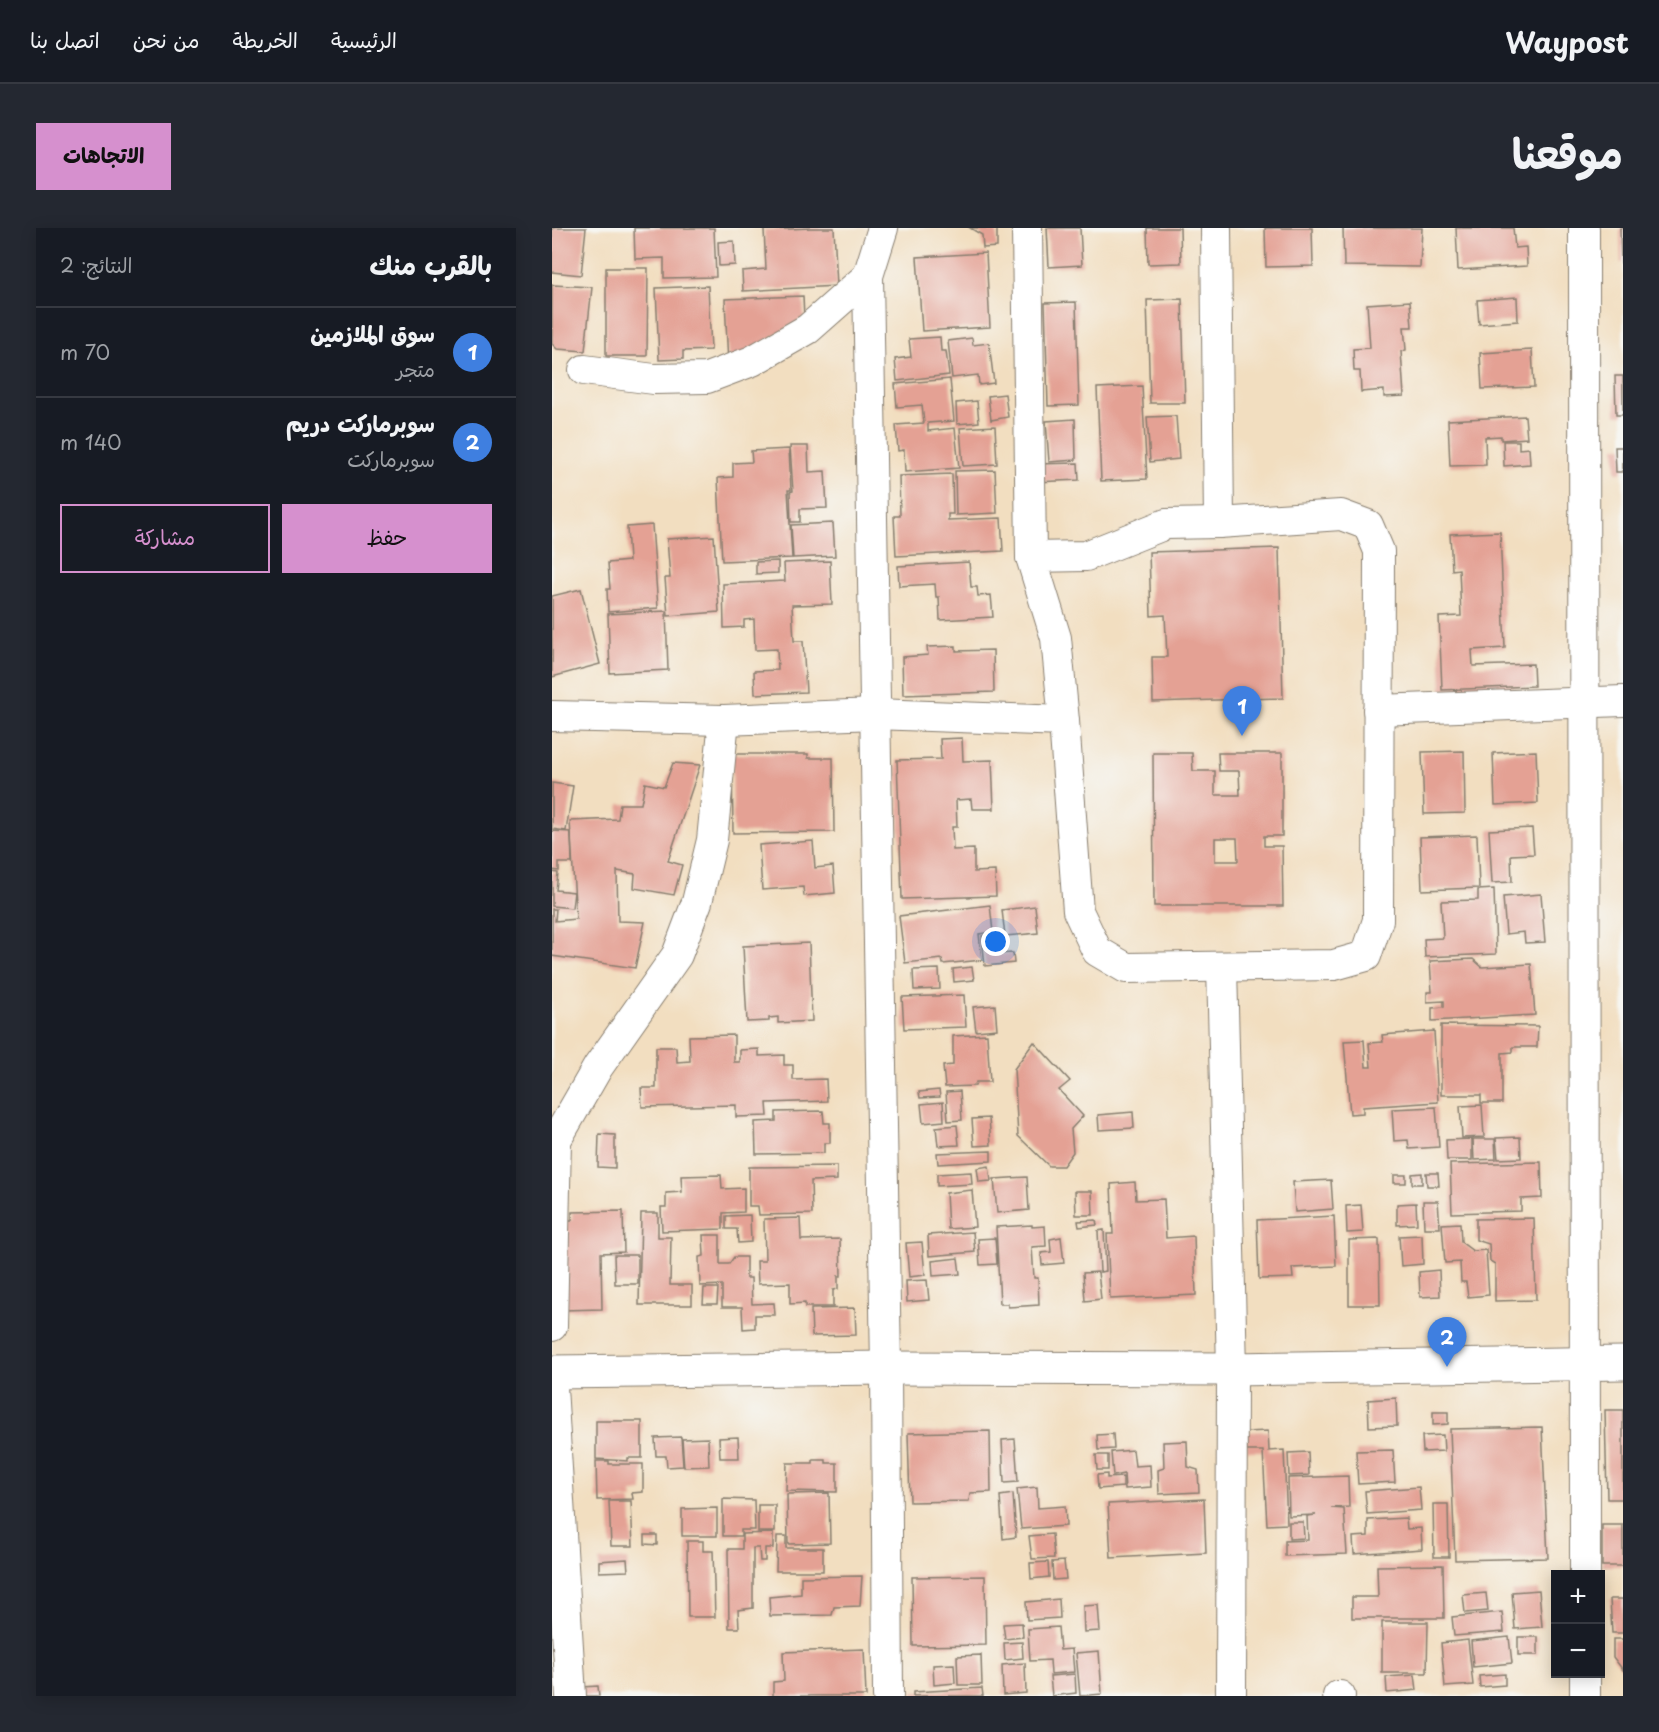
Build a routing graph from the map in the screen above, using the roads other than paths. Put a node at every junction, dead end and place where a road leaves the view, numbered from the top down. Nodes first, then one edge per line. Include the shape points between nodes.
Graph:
1 (883, 228) edge
2 (1027, 228) edge
3 (1216, 228) edge
4 (1584, 228) edge
5 (868, 276) junction
6 (584, 370) dead end
7 (1219, 523) junction
8 (1031, 557) junction
9 (1583, 701) junction
10 (1623, 701) edge
11 (1378, 710) junction
12 (875, 714) junction
13 (552, 716) edge
14 (724, 720) junction
15 (1064, 721) junction
16 (1222, 967) junction
17 (554, 1138) edge
18 (552, 1326) edge
19 (1584, 1364) junction
20 (1623, 1364) edge
21 (886, 1368) junction
22 (1232, 1369) junction
23 (552, 1372) edge
24 (552, 1387) edge
25 (1585, 1570) edge
26 (1585, 1678) edge
27 (571, 1696) edge
28 (888, 1696) edge
29 (1232, 1696) edge
30 (1585, 1696) edge

1 - 5 street
2 - 8 street
3 - 7 street
4 - 9 street
5 - 6 street via 808,329 752,361 707,378 654,379
5 - 12 street
7 - 8 street via 1166,524 1086,556
7 - 11 street via 1341,515 1368,525 1379,551
8 - 15 street via 1056,638
9 - 10 street
9 - 11 street
9 - 19 street
11 - 16 street via 1378,920 1366,956 1334,964
12 - 14 street
12 - 15 street
12 - 21 street
13 - 14 street
14 - 17 street via 712,840 697,902 677,956 598,1067
15 - 16 street via 1078,911 1096,951 1126,968
16 - 22 street
17 - 18 street
19 - 20 street
19 - 22 street
19 - 25 street
21 - 22 street
21 - 23 street
21 - 28 street
22 - 29 street
24 - 27 street
26 - 30 street

